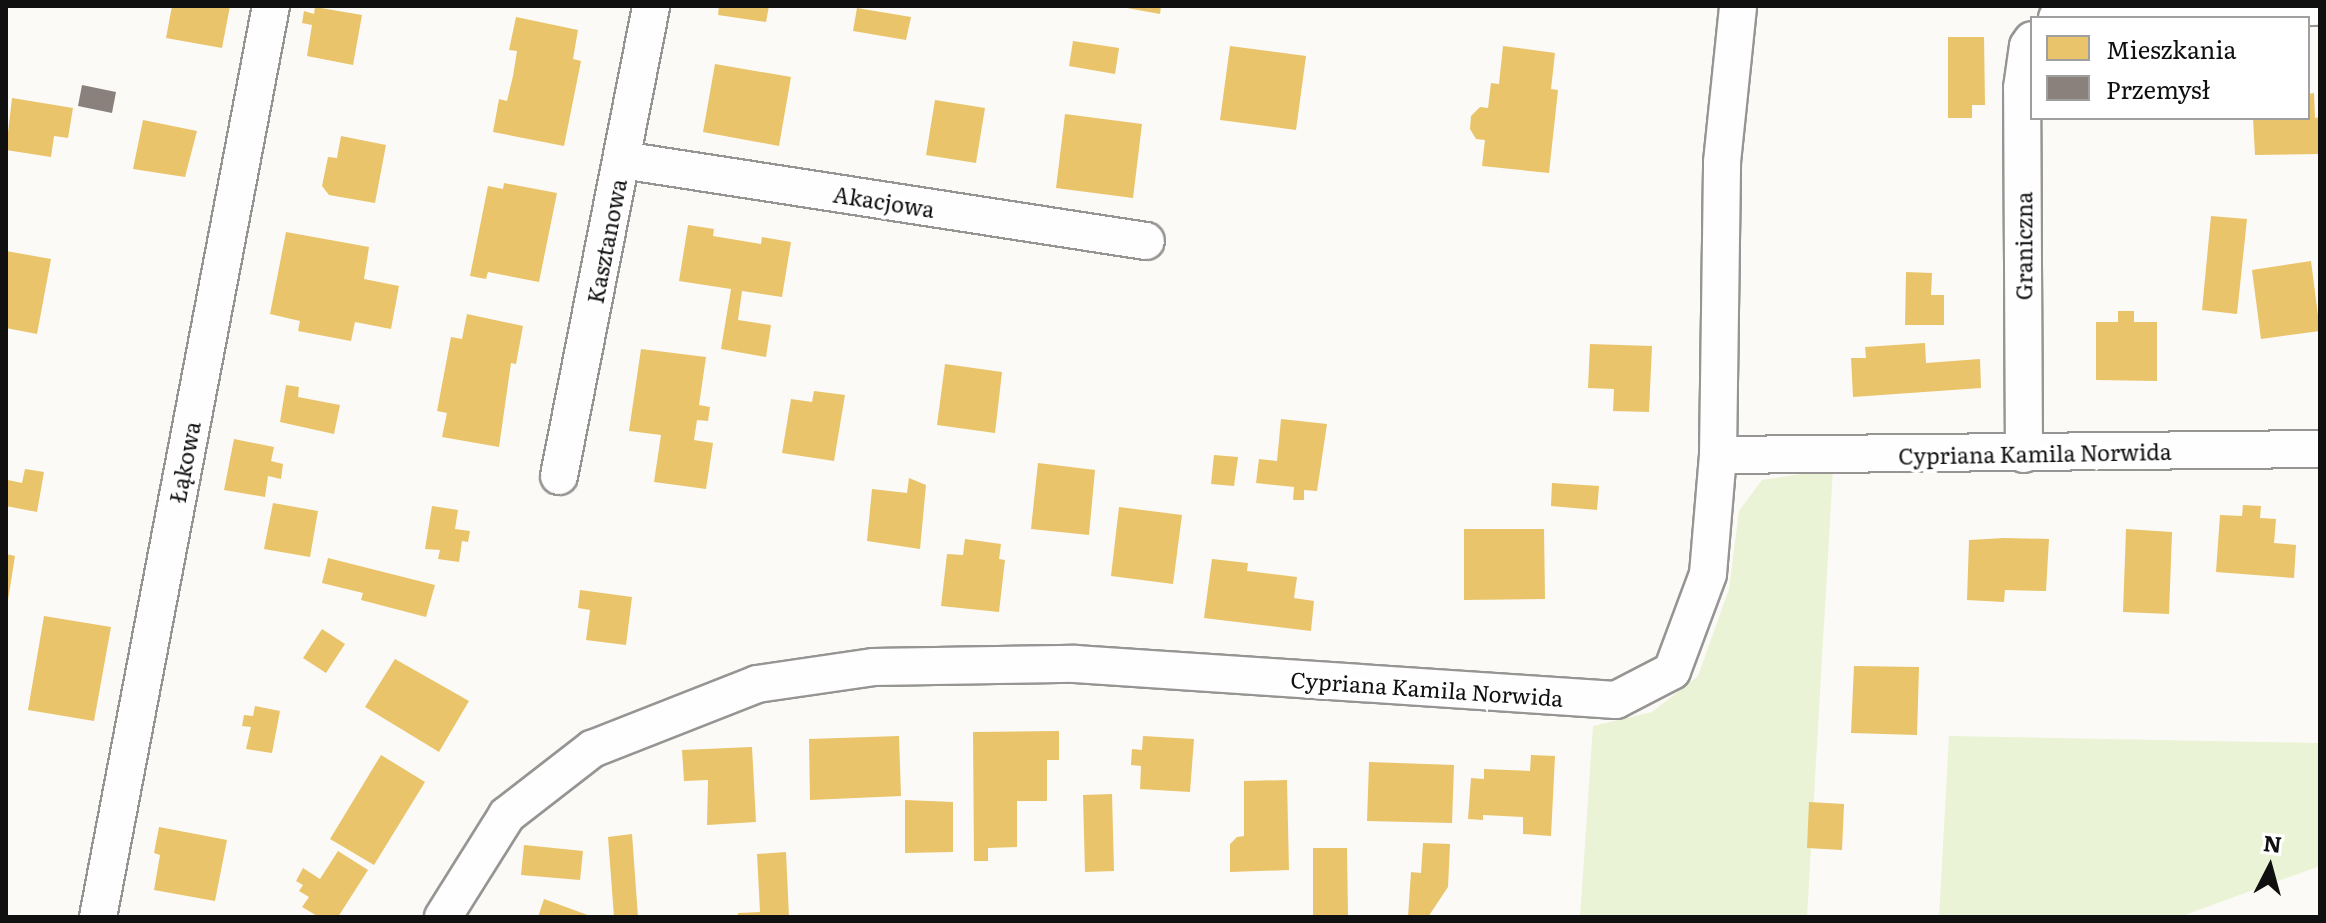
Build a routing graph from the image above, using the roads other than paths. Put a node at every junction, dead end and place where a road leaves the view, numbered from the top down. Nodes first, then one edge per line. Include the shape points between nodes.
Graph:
1 (271, 6) edge
2 (651, 6) edge
3 (1738, 6) edge
4 (2320, 7) edge
5 (2060, 16) edge
6 (2030, 43) edge
7 (622, 160) junction
8 (1146, 241) dead end
9 (2320, 449) edge
10 (2024, 454) junction
11 (1718, 455) junction
12 (559, 476) dead end
13 (98, 917) edge
14 (443, 917) edge

1 - 13 street, Łąkowa
2 - 7 street, Kasztanowa
3 - 11 street via 1722,162
4 - 5 street
6 - 10 street, Graniczna via 2022,88
7 - 8 street, Akacjowa
7 - 12 street, Kasztanowa
9 - 10 street, Cypriana Kamila Norwida
10 - 11 street, Cypriana Kamila Norwida
11 - 14 street, Cypriana Kamila Norwida via 1708,574 1672,671 1616,700 1075,664 873,667 757,684 592,749 507,815

